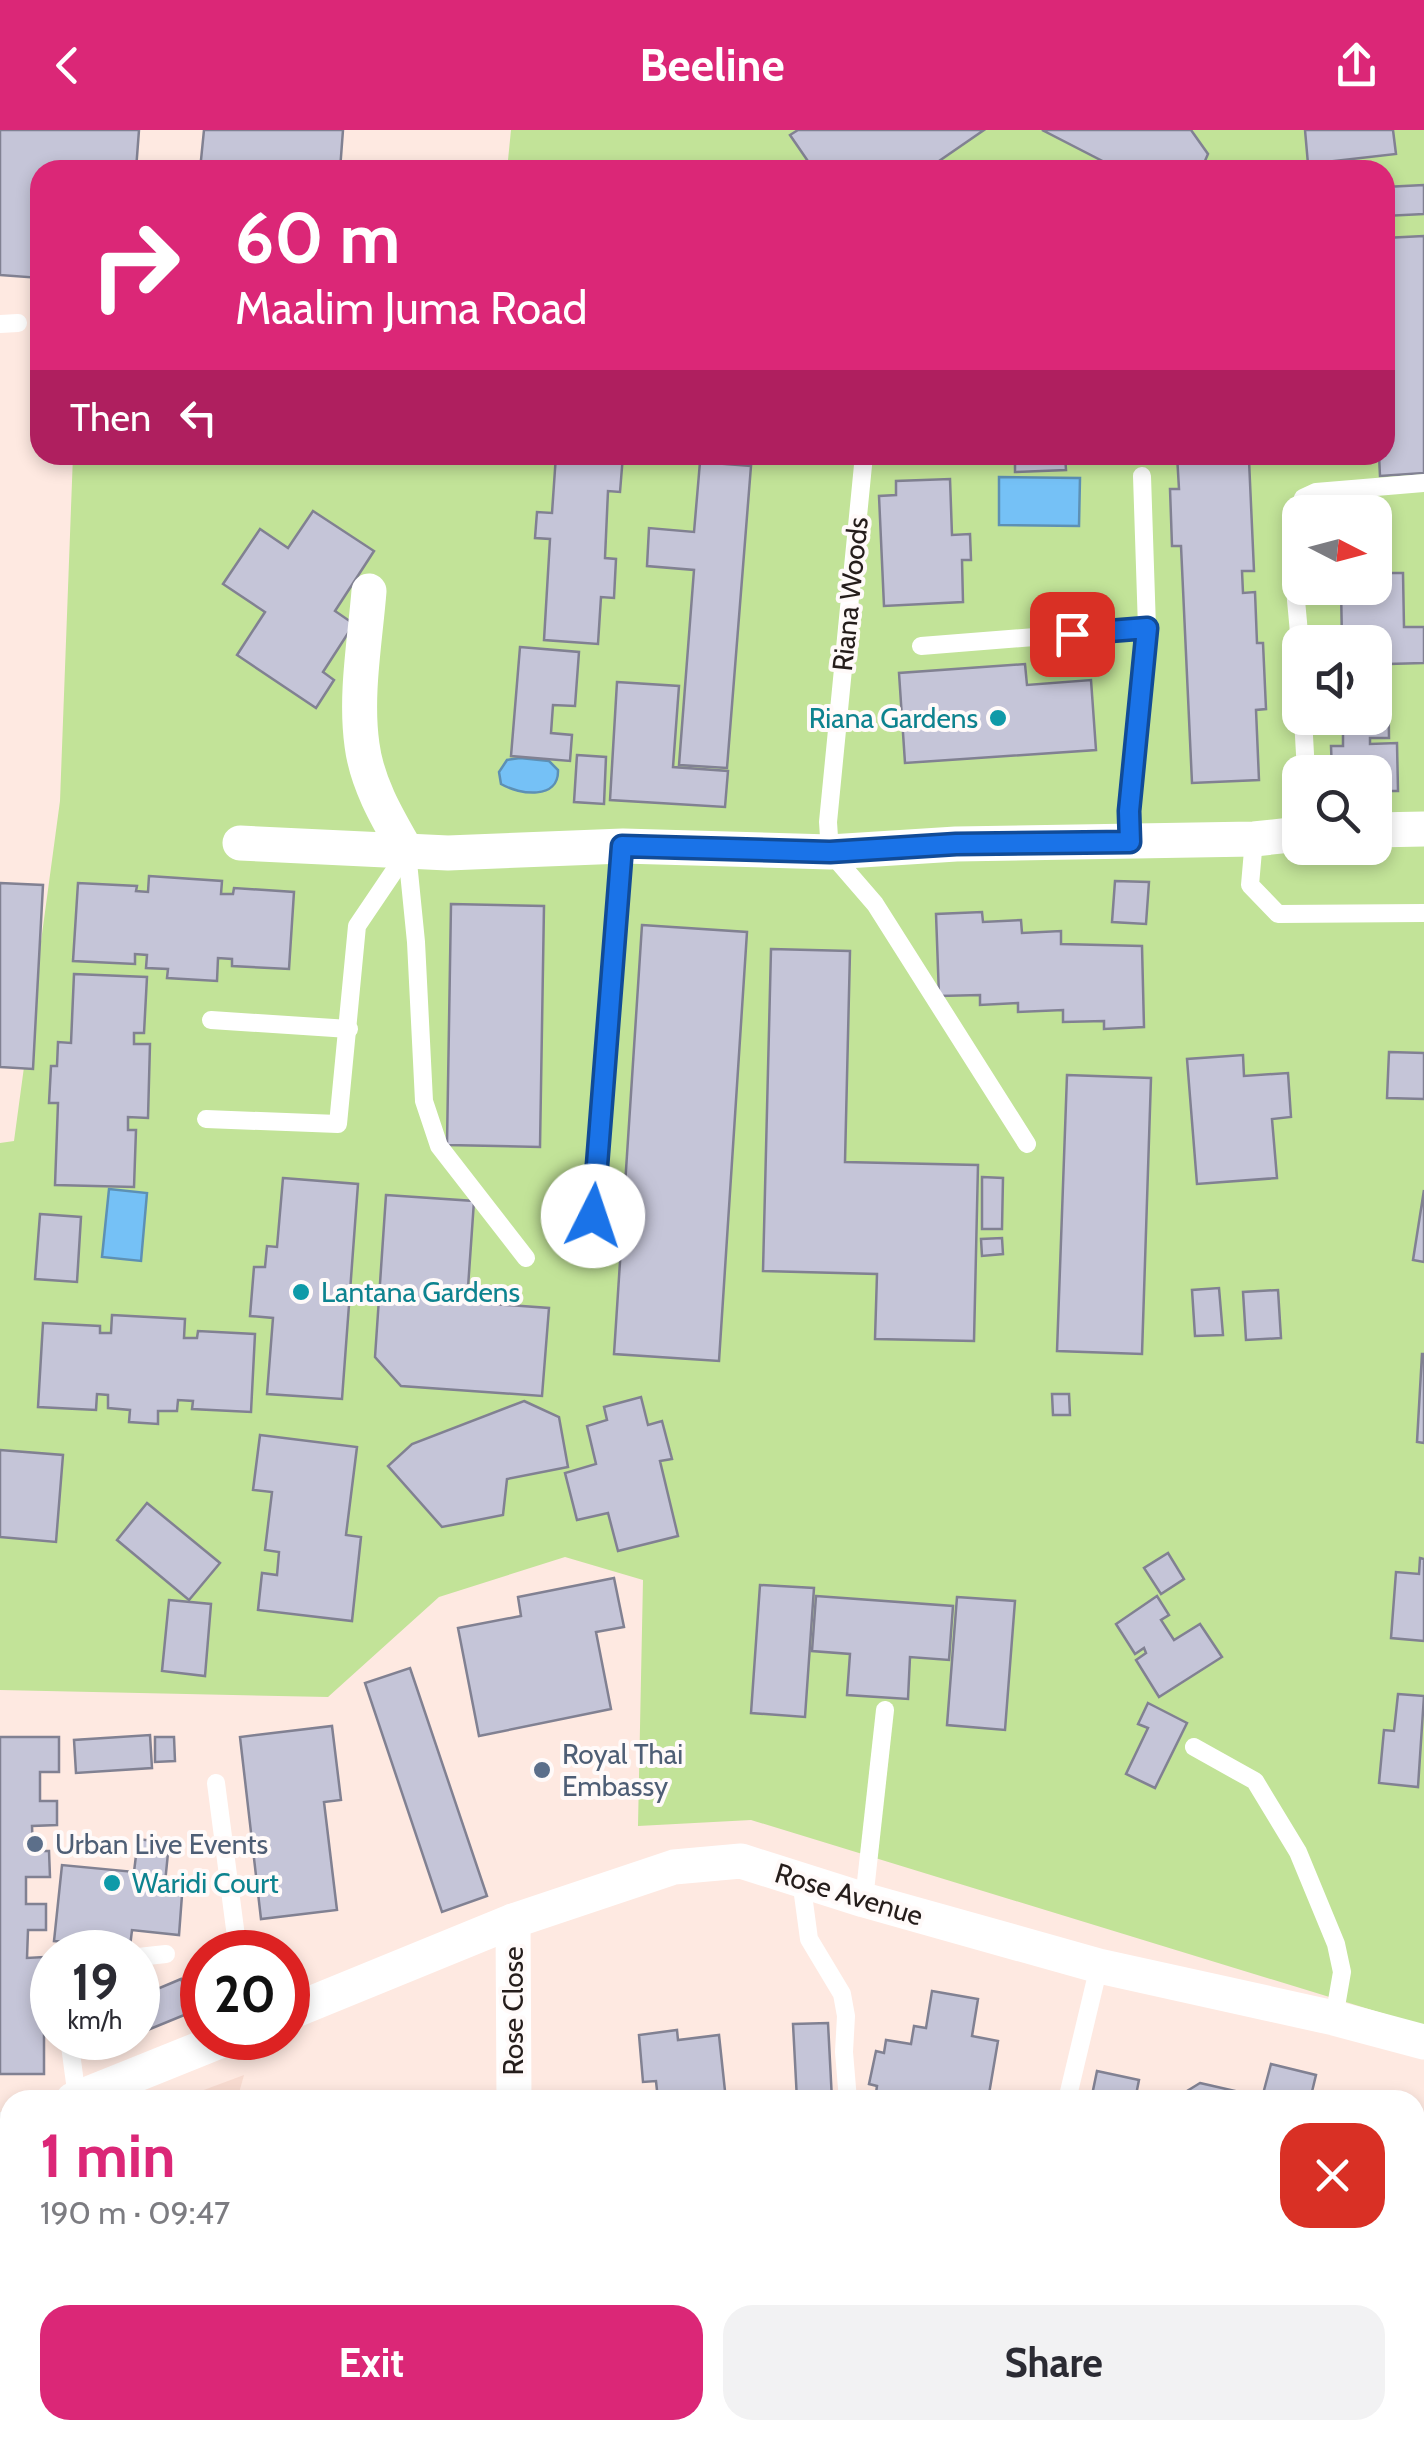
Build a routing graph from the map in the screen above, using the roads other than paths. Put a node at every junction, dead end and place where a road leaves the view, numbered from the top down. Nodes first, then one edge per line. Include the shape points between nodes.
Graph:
1 (863, 465) edge
2 (1142, 476) dead end
3 (1424, 484) edge
4 (370, 590) dead end
5 (1299, 625) edge
6 (1147, 628) junction
7 (921, 646) dead end
8 (1424, 828) edge
9 (1392, 829) edge
10 (1282, 836) edge
11 (1254, 840) junction
12 (1130, 842) junction
13 (240, 843) dead end
14 (622, 846) junction
15 (407, 852) junction
16 (830, 852) junction
17 (1424, 913) edge
18 (211, 1020) dead end
19 (349, 1029) junction
20 (206, 1119) dead end
21 (1027, 1144) dead end
22 (593, 1216) dead end
23 (526, 1258) dead end
24 (885, 1710) dead end
25 (1194, 1747) dead end
26 (216, 1782) dead end
27 (801, 1879) junction
28 (864, 1900) junction
29 (513, 1921) junction
30 (235, 1930) edge
31 (166, 1954) dead end
32 (160, 1955) edge
33 (1099, 1966) junction
34 (310, 2004) edge
35 (1334, 2018) junction
36 (1424, 2042) edge
37 (180, 2057) edge
38 (71, 2060) edge
39 (74, 2090) edge
40 (98, 2090) edge
41 (514, 2090) edge
42 (847, 2090) edge
43 (1069, 2090) edge

1 - 16 lane, Riana Woods
2 - 6 lane
3 - 5 lane via 1303,498 1294,534
4 - 15 street via 362,746 380,804
6 - 7 lane
6 - 12 lane
8 - 9 street
10 - 11 street
11 - 12 street
11 - 17 lane via 1250,885 1278,914
12 - 16 street
13 - 15 street
14 - 15 street
14 - 16 street
14 - 22 lane
15 - 19 lane via 357,926
15 - 23 lane via 424,1101 440,1146
16 - 21 lane via 875,904
18 - 19 lane
19 - 20 lane via 338,1124
24 - 28 lane
25 - 35 lane via 1255,1781 1298,1852 1336,1944 1342,1972
26 - 30 lane
27 - 28 street, Rose Avenue
27 - 29 street, Rose Avenue via 742,1861 674,1867
27 - 42 lane via 809,1938 842,1994
28 - 33 street, Rose Avenue
29 - 34 street, Rose Avenue
29 - 41 street, Rose Close
31 - 32 lane
33 - 35 street, Rose Avenue
33 - 43 lane
35 - 36 street, Rose Avenue
37 - 40 street
38 - 39 lane

